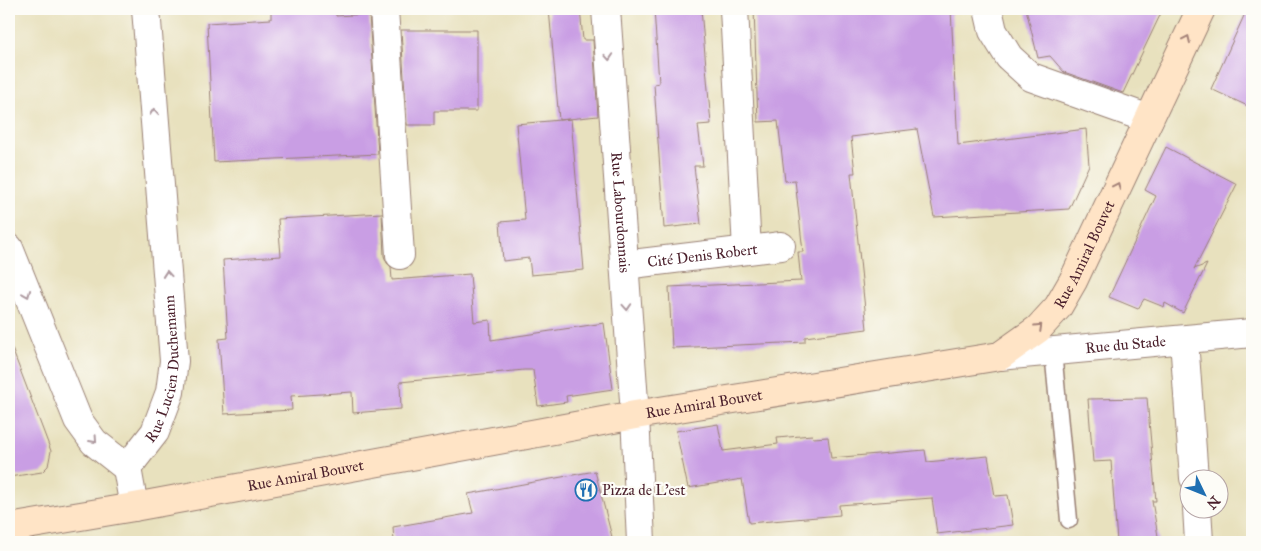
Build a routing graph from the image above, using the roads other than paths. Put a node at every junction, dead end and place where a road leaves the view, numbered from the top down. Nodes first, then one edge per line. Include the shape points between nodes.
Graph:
1 (146, 9) edge
2 (384, 9) edge
3 (606, 9) edge
4 (734, 9) edge
5 (988, 9) edge
6 (1201, 9) edge
7 (1149, 119) junction
8 (781, 246) dead end
9 (9, 248) edge
10 (747, 250) junction
11 (400, 255) dead end
12 (624, 265) junction
13 (1252, 333) edge
14 (1184, 340) junction
15 (1053, 351) junction
16 (1000, 356) junction
17 (635, 415) junction
18 (128, 468) junction
19 (1193, 468) edge
20 (134, 507) junction
21 (1198, 518) edge
22 (1069, 520) dead end
23 (9, 528) edge
24 (641, 542) edge
25 (1199, 542) edge

18 -> 1 street, Rue Lucien Duchemann via 155,432 170,392 174,361
2 - 11 street
3 -> 12 street, Rue Labourdonnais
4 - 10 street
5 - 7 street via 993,31 1009,57 1031,77
7 -> 6 main road, Rue Amiral Bouvet
16 -> 7 main road, Rue Amiral Bouvet via 1038,329 1058,306
8 - 10 street, Cité Denis Robert
9 -> 18 street via 78,420 94,442
10 - 12 street, Cité Denis Robert
12 -> 17 street, Rue Labourdonnais
13 - 14 street, Rue du Stade
14 - 15 street, Rue du Stade
14 - 19 street
15 - 16 street, Rue du Stade
15 - 22 lane
16 - 17 main road, Rue Amiral Bouvet
17 - 20 main road, Rue Amiral Bouvet
17 - 24 street, Rue Labourdonnais
18 - 20 street
20 - 23 main road, Rue Amiral Bouvet
21 - 25 street

